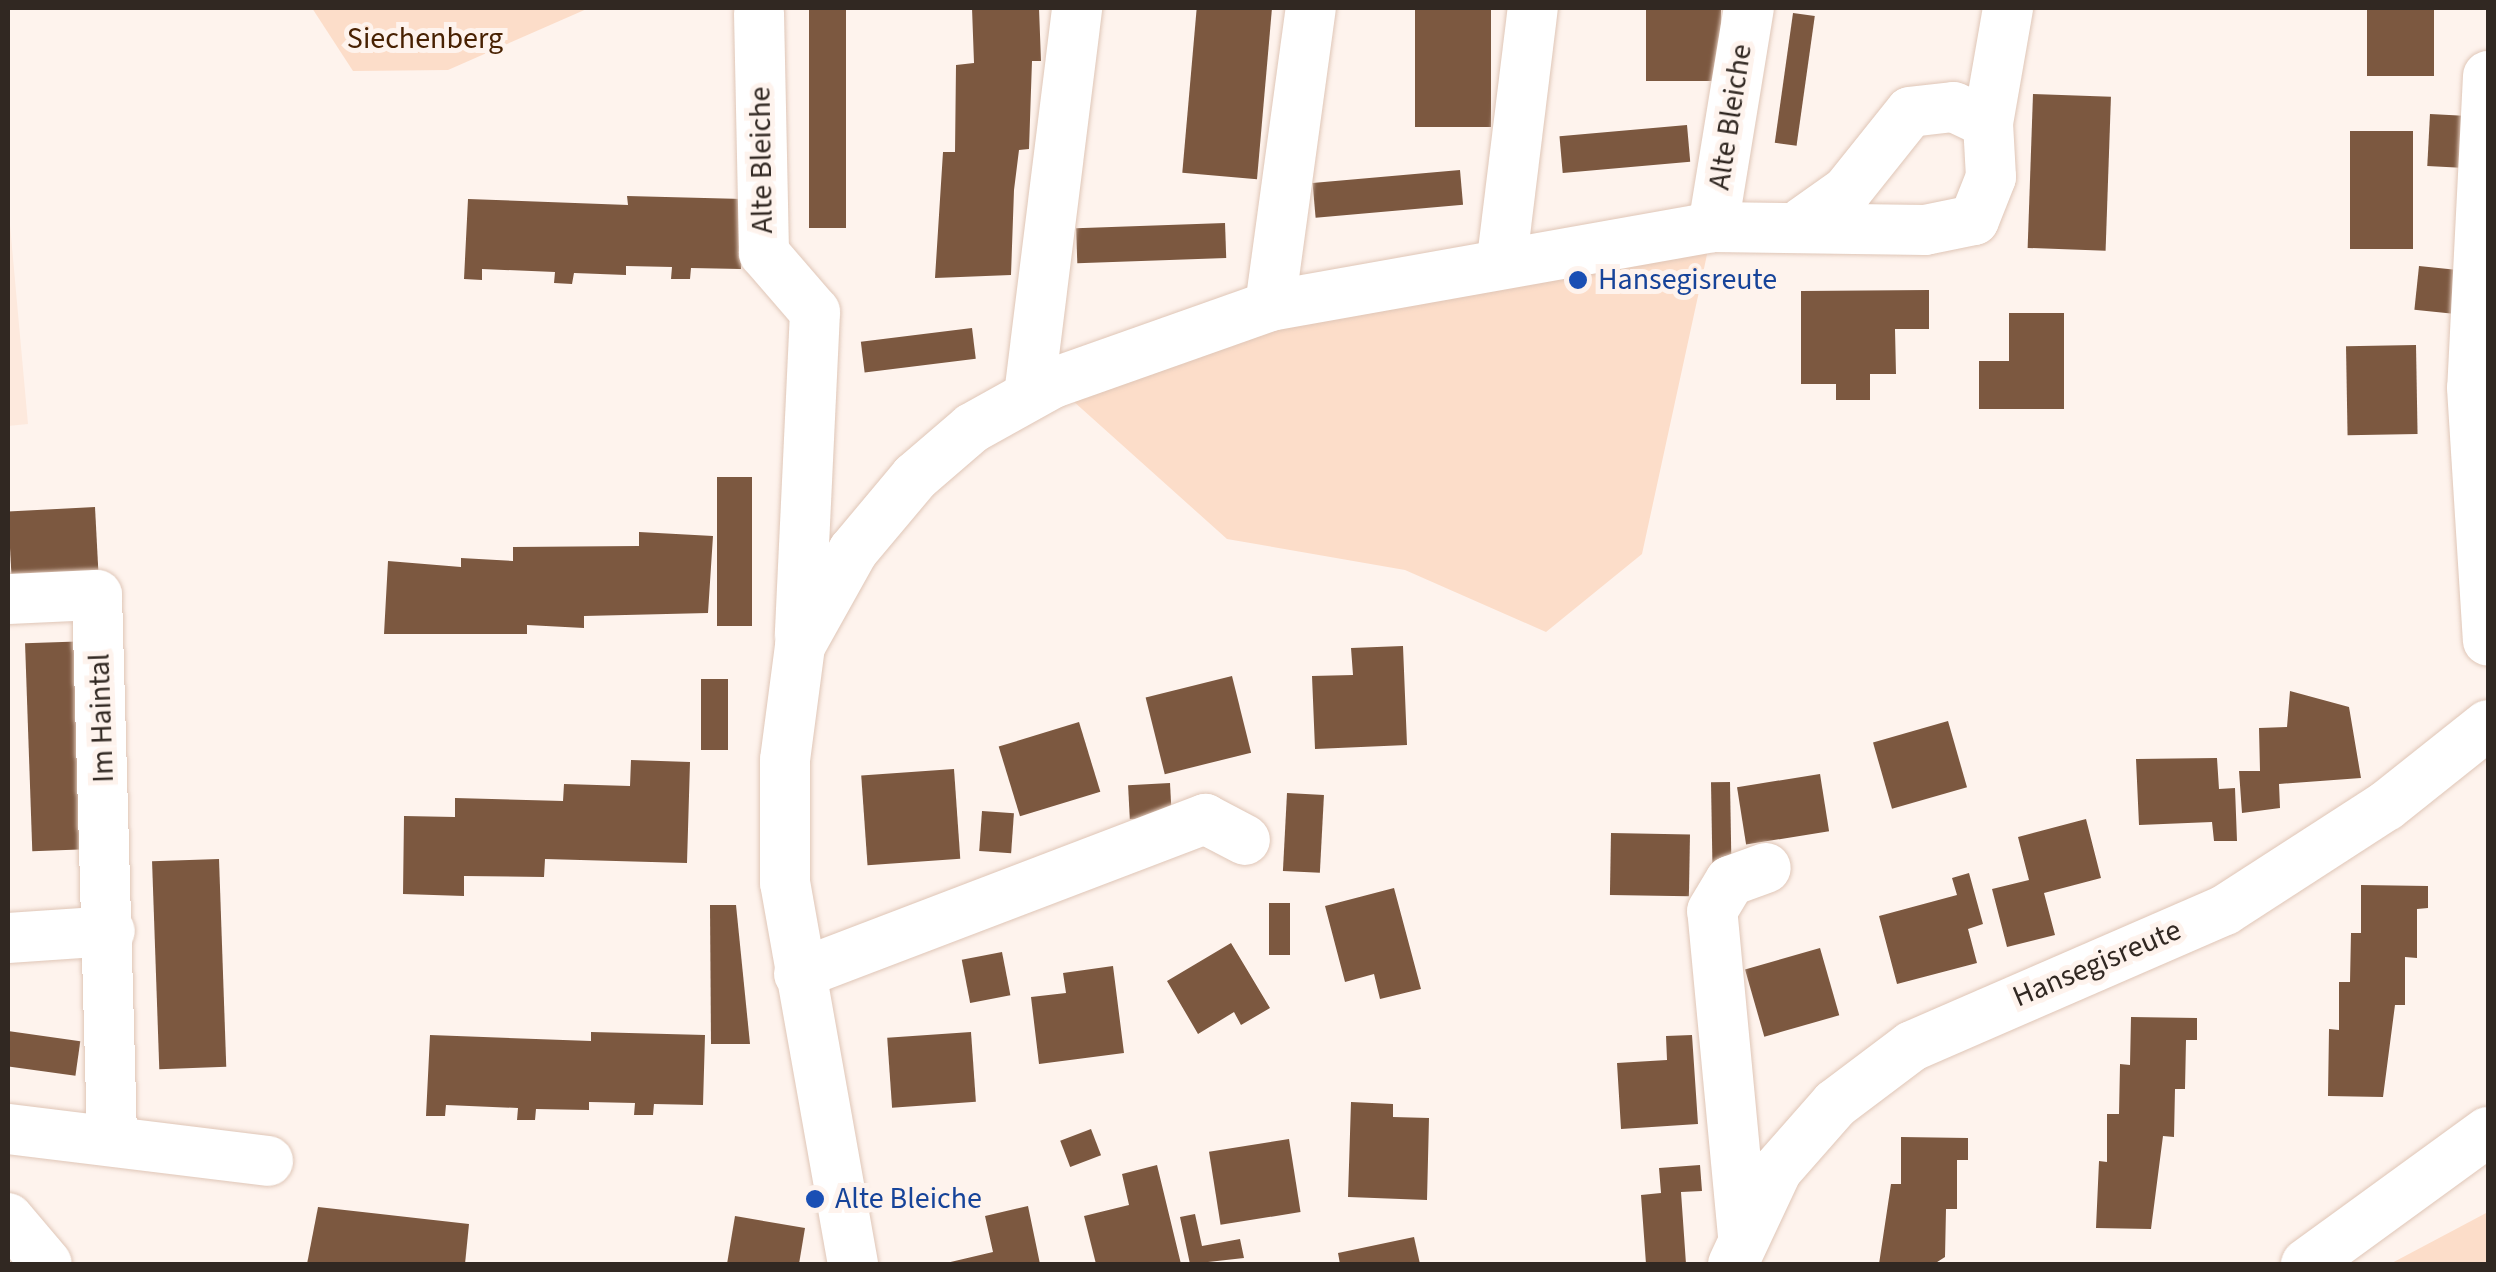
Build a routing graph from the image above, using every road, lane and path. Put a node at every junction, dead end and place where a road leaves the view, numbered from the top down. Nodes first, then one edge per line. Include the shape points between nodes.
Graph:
1 (1078, 8) edge
2 (1311, 8) edge
3 (1532, 8) edge
4 (1748, 8) edge
5 (2008, 8) edge
6 (758, 13) dead end
7 (2488, 76) edge
8 (1988, 123) junction
9 (1804, 222) junction
10 (1713, 227) junction
11 (1502, 258) junction
12 (1270, 306) junction
13 (1029, 395) junction
14 (8, 598) edge
15 (2488, 640) edge
16 (800, 646) junction
17 (2488, 725) edge
18 (1245, 840) dead end
19 (1766, 868) dead end
20 (110, 931) junction
21 (8, 938) edge
22 (799, 974) junction
23 (8, 1129) edge
24 (2488, 1132) edge
25 (112, 1136) junction
26 (268, 1162) dead end
27 (8, 1218) edge
28 (1738, 1250) edge
29 (47, 1264) edge
30 (853, 1264) edge
31 (2306, 1264) edge

1 - 13 street
2 - 12 street
3 - 11 street
4 - 10 street, Alte Bleiche
5 - 8 street, Alte Bleiche
6 - 16 street, Alte Bleiche via 764,253 815,312
7 - 15 street via 2472,388
8 - 9 street via 1953,108 1910,112 1846,192
8 - 9 street, Alte Bleiche via 1991,177 1974,220 1925,230
9 - 10 street, Alte Bleiche
10 - 11 street, Alte Bleiche
11 - 12 street, Alte Bleiche
12 - 13 street, Alte Bleiche
13 - 16 street, Alte Bleiche via 915,477 853,551
14 - 20 street, Im Haintal via 97,595
16 - 22 street, Alte Bleiche via 786,760 786,884
17 - 28 street, Hansegisreute via 2372,816 2224,910 1912,1046 1835,1104 1777,1170
18 - 22 street via 1205,818
19 - 28 street, Hansegisreute via 1730,880 1712,912
20 - 21 street
20 - 25 street, Im Haintal
22 - 30 street, Alte Bleiche
23 - 25 street
24 - 31 street
25 - 26 street
27 - 29 street

